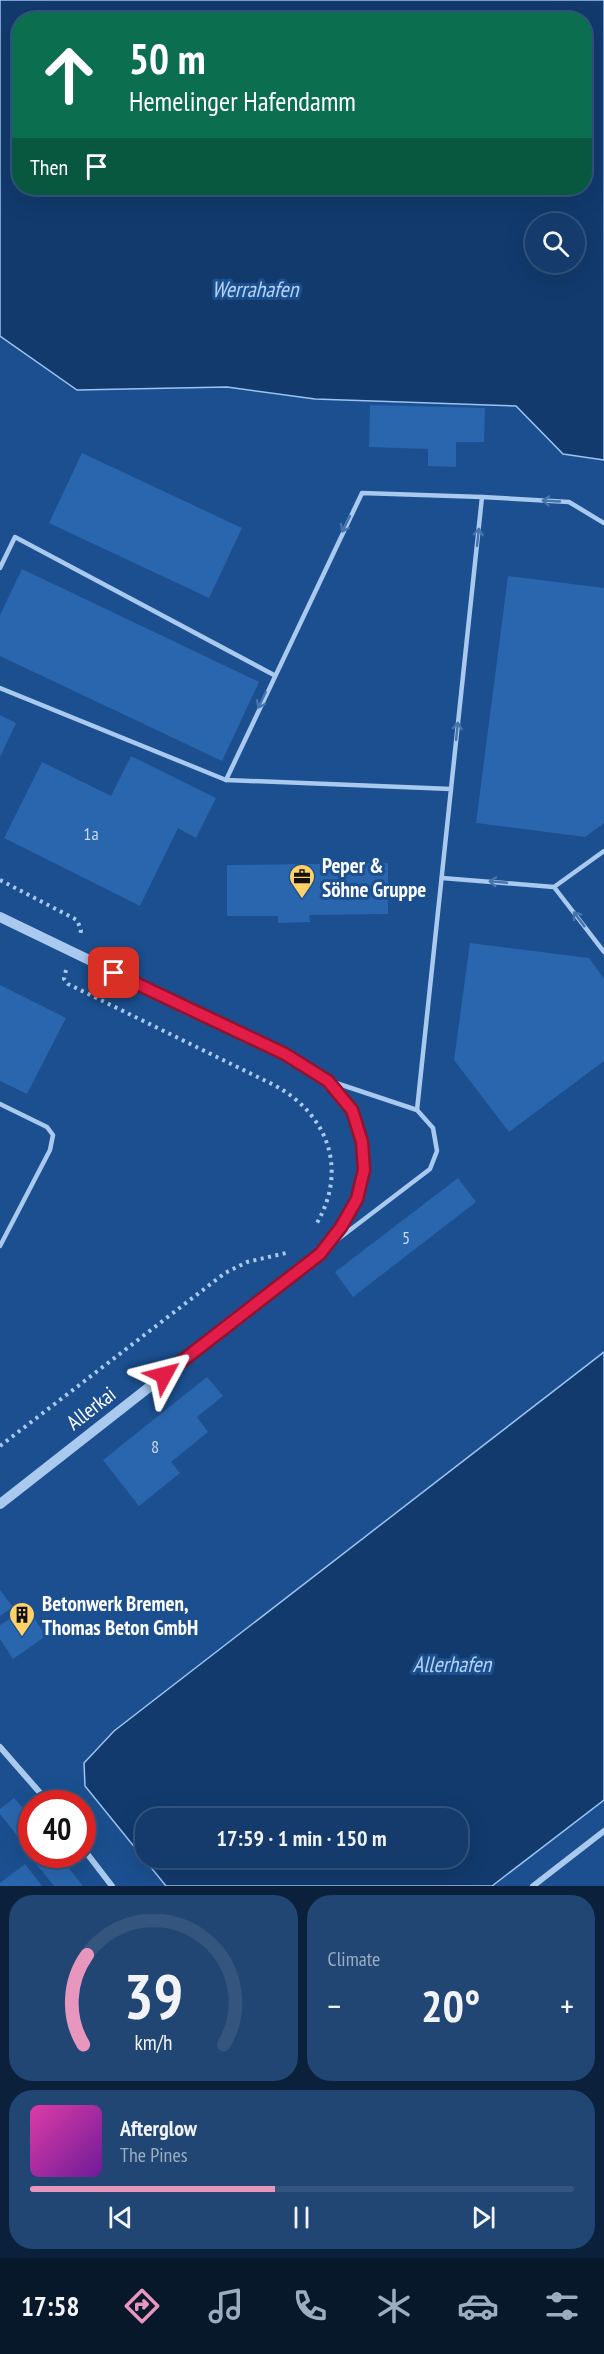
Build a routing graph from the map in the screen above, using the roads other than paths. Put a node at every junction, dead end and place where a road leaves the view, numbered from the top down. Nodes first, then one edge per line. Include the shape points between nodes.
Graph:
1 (482, 498) junction
2 (604, 523) edge
3 (0, 568) edge
4 (274, 675) junction
5 (0, 688) edge
6 (226, 780) junction
7 (451, 789) junction
8 (604, 850) edge
9 (442, 878) junction
10 (554, 886) junction
11 (0, 917) edge
12 (604, 952) edge
13 (328, 1081) junction
14 (0, 1104) edge
15 (417, 1110) junction
16 (0, 1246) edge
17 (320, 1254) junction
18 (0, 1504) edge
19 (0, 1747) edge
20 (38, 1790) edge
21 (604, 1831) edge
22 (96, 1865) edge
23 (112, 1886) edge
24 (533, 1886) edge

2 -> 1 lane via 569,502
1 -> 4 lane via 362,493
7 -> 1 lane
3 - 4 lane via 15,537
4 -> 6 lane
5 - 6 lane
6 - 7 lane
7 - 9 lane
8 - 10 lane
10 -> 9 lane
9 - 15 lane
12 -> 10 lane
11 - 13 street, Allerkai via 285,1054
13 - 15 lane
13 - 17 street, Allerkai via 352,1110 362,1142 364,1170 357,1199
14 - 16 lane via 47,1128 53,1135 50,1150
15 - 17 lane via 433,1128 437,1151 430,1169
17 - 18 street, Allerkai
19 - 20 street
21 - 24 street
22 - 23 street

